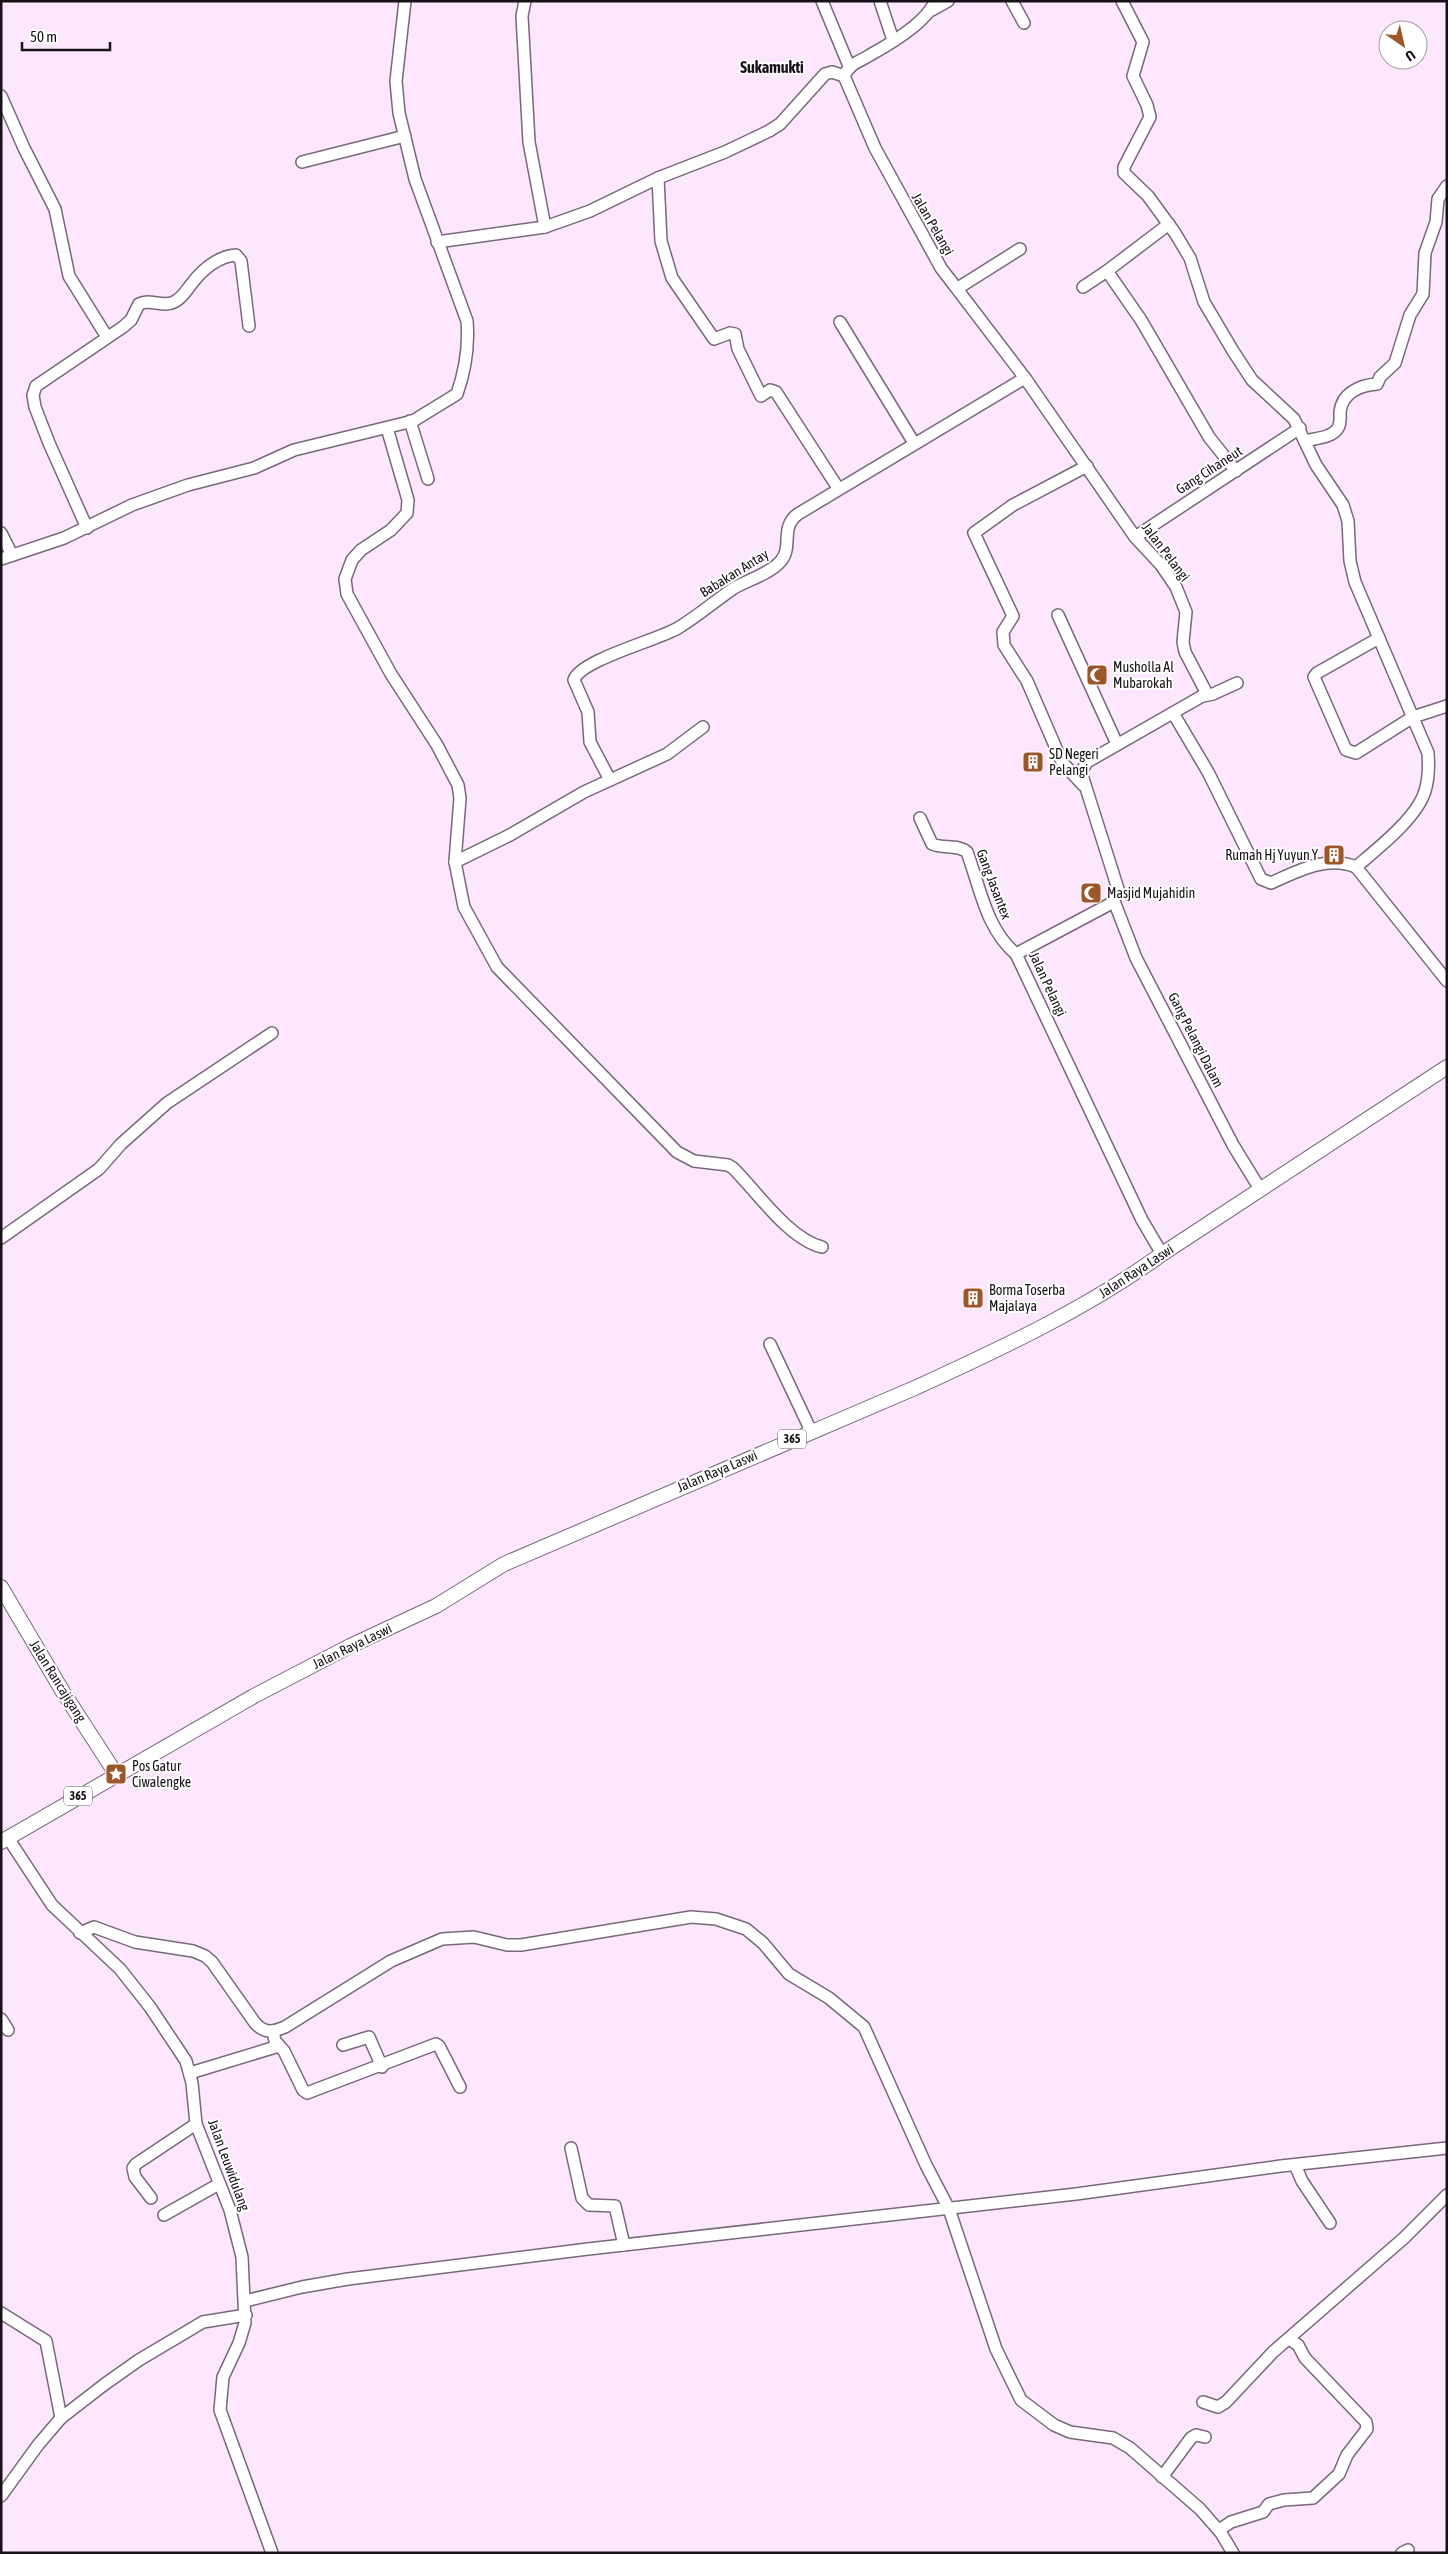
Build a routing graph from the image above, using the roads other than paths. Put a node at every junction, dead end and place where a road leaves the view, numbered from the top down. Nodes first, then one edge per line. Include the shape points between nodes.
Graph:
1 (405, 1) edge
2 (525, 1) edge
3 (822, 1) edge
4 (880, 1) edge
5 (948, 1) edge
6 (1012, 1) edge
7 (1122, 1) edge
8 (934, 5) edge
9 (1024, 23) dead end
10 (893, 40) junction
11 (847, 71) junction
12 (1, 96) edge
13 (405, 136) junction
14 (302, 162) dead end
15 (658, 178) junction
16 (1447, 186) edge
17 (1168, 224) junction
18 (544, 227) junction
19 (437, 242) junction
20 (1020, 249) dead end
21 (1107, 271) junction
22 (958, 288) junction
23 (1082, 288) dead end
24 (840, 322) dead end
25 (249, 326) dead end
26 (107, 337) junction
27 (1026, 378) junction
28 (410, 421) junction
29 (387, 428) junction
30 (1300, 428) junction
31 (1305, 441) junction
32 (914, 443) junction
33 (1087, 466) junction
34 (1236, 471) junction
35 (428, 479) dead end
36 (838, 488) junction
37 (87, 528) junction
38 (1, 533) edge
39 (1135, 537) junction
40 (7, 557) edge
41 (1058, 615) dead end
42 (1379, 638) junction
43 (1236, 683) dead end
44 (1203, 696) junction
45 (1447, 706) edge
46 (1173, 713) junction
47 (1413, 717) junction
48 (704, 727) dead end
49 (1117, 744) junction
50 (610, 780) junction
51 (1083, 785) junction
52 (920, 818) dead end
53 (455, 862) junction
54 (1356, 868) junction
55 (1114, 901) junction
56 (1016, 954) junction
57 (1447, 981) edge
58 (272, 1033) dead end
59 (1447, 1067) edge
60 (1260, 1189) junction
61 (1, 1238) edge
62 (822, 1247) dead end
63 (1162, 1254) junction
64 (770, 1344) dead end
65 (810, 1431) junction
66 (1, 1587) edge
67 (116, 1774) junction
68 (4, 1840) edge
69 (84, 1930) junction
70 (1, 2019) edge
71 (8, 2030) dead end
72 (275, 2038) junction
73 (343, 2045) dead end
74 (382, 2066) junction
75 (190, 2073) junction
76 (460, 2087) dead end
77 (196, 2124) junction
78 (571, 2148) dead end
79 (1447, 2148) edge
80 (1295, 2165) junction
81 (219, 2184) junction
82 (1447, 2195) edge
83 (151, 2198) dead end
84 (940, 2209) junction
85 (164, 2215) dead end
86 (1330, 2223) dead end
87 (624, 2245) junction
88 (245, 2301) junction
89 (1, 2313) edge
90 (246, 2315) junction
91 (1289, 2339) junction
92 (1202, 2402) dead end
93 (62, 2418) junction
94 (1205, 2437) dead end
95 (1162, 2477) junction
96 (1, 2496) edge
97 (1219, 2530) junction
98 (272, 2553) edge
99 (1233, 2553) edge

1 - 13 street via 396,81
2 - 18 street via 522,16 529,142
3 - 11 street, Jalan Pelangi
4 - 10 street
5 - 8 street
6 - 9 street
7 - 17 street via 1142,37 1142,49 1133,76 1150,112 1124,173 1148,196
8 - 10 street via 914,26
10 - 11 street
11 - 15 street via 825,74 780,124 753,140
11 - 22 street, Jalan Pelangi via 875,148 941,268
12 - 26 street via 55,209 68,276
13 - 14 street
13 - 19 street via 415,179
15 - 18 street via 590,211
15 - 36 street via 661,240 672,278 712,338 735,334 738,349 761,396 770,390 776,392
16 - 31 street via 1438,199 1436,222 1425,254 1423,294 1410,316 1395,363 1377,384 1365,385 1345,398 1338,428 1330,435
17 - 21 street
17 - 30 street via 1190,258 1204,302 1240,364
18 - 19 street
19 - 28 street via 467,321 462,378 457,394 436,409
20 - 22 street
21 - 23 street
21 - 34 street via 1141,320 1209,437
22 - 27 street, Jalan Pelangi
24 - 32 street
25 - 26 street via 241,261 236,255 217,260 204,270 175,302 141,303 128,323
26 - 37 street via 40,382 32,395 49,443
27 - 32 street, Babakan Antay
27 - 33 street, Jalan Pelangi
28 - 29 street
28 - 35 street
29 - 37 street via 294,450 254,468 188,485 132,505
29 - 53 street via 408,500 407,514 391,530 360,550 352,560 345,579 347,594 458,785 460,798
30 - 31 street
30 - 34 street, Gang Cihaneut
31 - 42 street via 1316,465 1347,512 1350,561 1355,582
32 - 36 street, Babakan Antay
33 - 39 street, Jalan Pelangi
33 - 51 street via 1013,505 974,532 1013,616 1003,632 1004,645 1028,681 1062,762
34 - 39 street, Gang Cihaneut
36 - 50 street, Babakan Antay via 792,518 780,562 736,587 677,629 611,655 576,676 574,680 588,712 590,742
37 - 40 street
38 - 40 street
39 - 44 street, Jalan Pelangi via 1161,565 1180,595 1186,612 1185,652 1205,690
41 - 49 street
42 - 47 street
42 - 47 street via 1317,673 1314,680 1349,752 1360,751
43 - 44 street
44 - 46 street
45 - 47 street
46 - 49 street
46 - 54 street via 1208,772 1261,879 1271,882 1332,862 1343,862
47 - 54 street via 1428,753 1429,777 1425,793 1415,809
48 - 50 street via 674,751
49 - 51 street via 1083,766
50 - 53 street
51 - 55 street via 1119,892
52 - 56 street, Gang Jasantex via 932,844 961,848 967,852 999,936
53 - 62 street via 464,907 505,976 677,1152 694,1161 733,1168 790,1227 812,1244
54 - 57 street
55 - 56 street, Jalan Pelangi
55 - 60 street, Gang Pelangi Dalam via 1136,958 1233,1145
56 - 63 street, Jalan Pelangi via 1142,1220
58 - 61 street via 167,1103 121,1144 99,1169
59 - 60 main road, Jalan Raya Laswi / 365
60 - 63 main road, Jalan Raya Laswi / 365
63 - 65 main road, Jalan Raya Laswi / 365 via 1124,1282 969,1363
64 - 65 street
65 - 67 main road, Jalan Raya Laswi / 365 via 504,1564 436,1606 254,1696
66 - 67 main road, Jalan Rancajigang
67 - 68 main road, Jalan Raya Laswi / 365
68 - 69 street, Jalan Leuwidulang via 52,1905
69 - 72 street via 200,1953 212,1962 255,2023
69 - 75 street, Jalan Leuwidulang via 132,1984 181,2052
70 - 71 street
72 - 74 street via 303,2090 308,2093
72 - 75 street
72 - 84 street via 391,1961 442,1939 474,1937 521,1945 691,1917 716,1918 755,1935 789,1974 829,1998 864,2027 926,2165
73 - 74 street via 370,2037
74 - 76 street via 436,2044
75 - 77 street, Jalan Leuwidulang
77 - 81 street, Jalan Leuwidulang
77 - 83 street via 133,2168 135,2177
78 - 87 street via 582,2198 589,2205 615,2206
79 - 80 street
80 - 84 street via 1116,2190
80 - 86 street
81 - 85 street
81 - 88 street, Jalan Leuwidulang via 239,2238
82 - 91 street via 1394,2247
84 - 87 street
84 - 95 street via 996,2349 1022,2400 1054,2425 1070,2432 1107,2437 1122,2443
87 - 88 street via 348,2279
88 - 90 street, Jalan Leuwidulang
89 - 93 street via 46,2341
90 - 93 street via 203,2322 139,2360
90 - 98 street, Jalan Leuwidulang via 240,2343 223,2377 220,2410
91 - 92 street via 1222,2406
91 - 97 street via 1298,2345 1305,2358 1366,2422 1367,2429 1347,2455 1339,2474 1313,2498 1269,2504 1264,2512 1231,2522
93 - 96 street
94 - 95 street via 1196,2435 1191,2438
95 - 97 street
97 - 99 street

